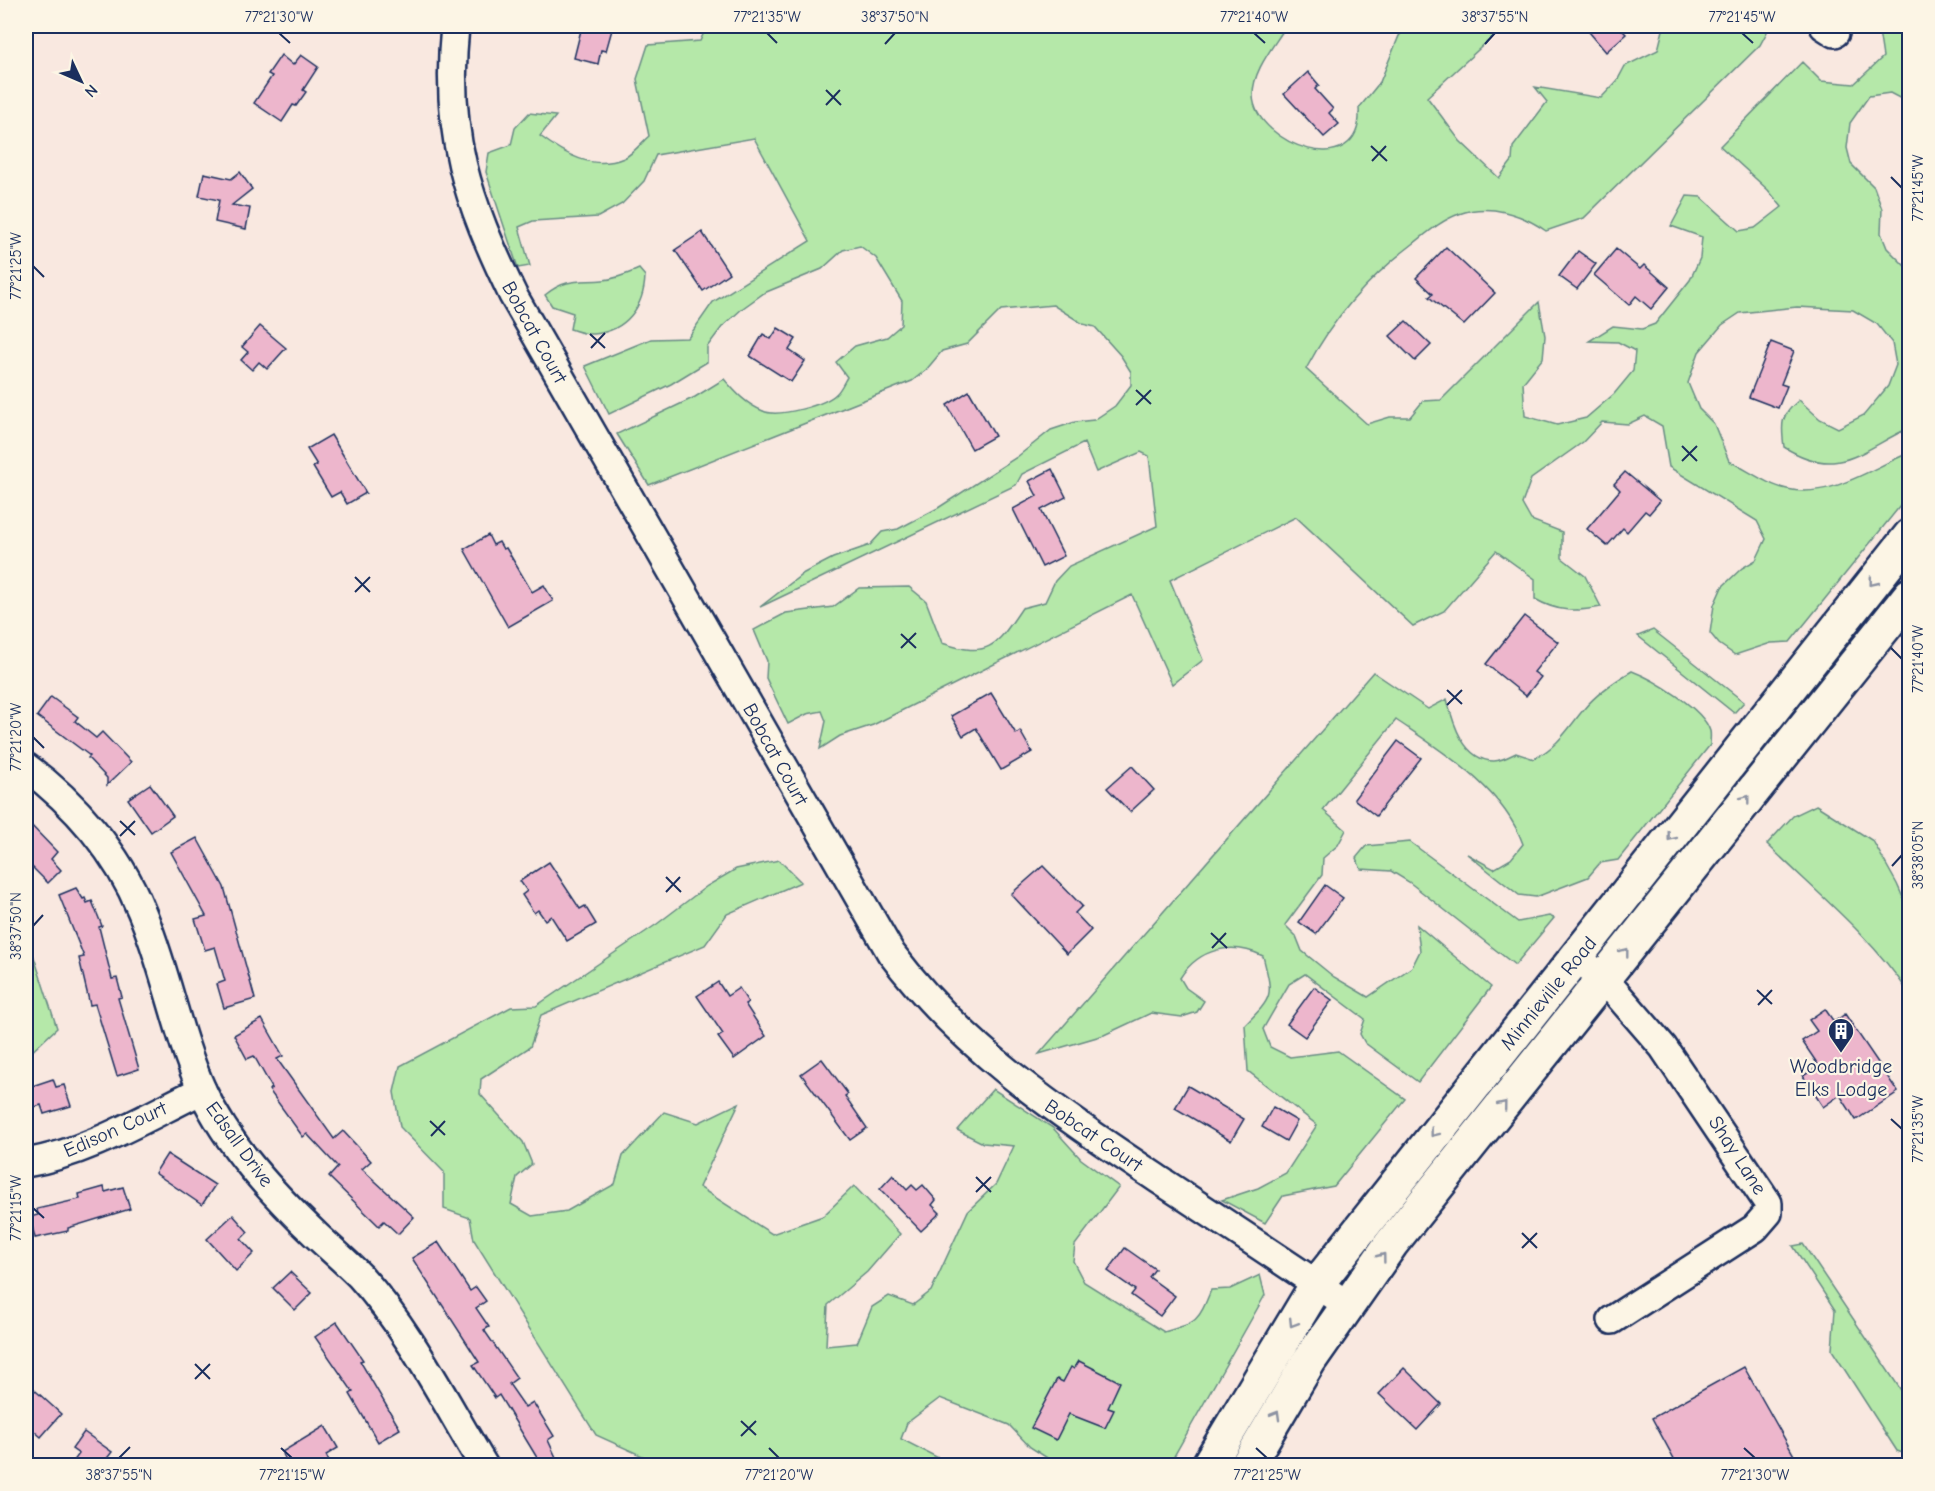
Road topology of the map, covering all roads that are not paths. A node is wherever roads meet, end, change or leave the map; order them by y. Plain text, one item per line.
1 (455, 26) edge
2 (1910, 536) edge
3 (1910, 595) edge
4 (26, 767) edge
5 (1576, 957) junction
6 (1604, 979) junction
7 (202, 1089) junction
8 (26, 1163) edge
9 (1317, 1284) junction
10 (1348, 1305) junction
11 (1612, 1320) dead end
12 (484, 1466) edge
13 (1208, 1466) edge
14 (1247, 1466) edge

1 - 9 street, Bobcat Court
2 -> 5 main road, Minnieville Road
6 -> 3 main road, Minnieville Road
4 - 7 street, Edsall Drive
5 - 6 street, Shay Lane
5 -> 9 main road, Minnieville Road
10 -> 6 main road, Minnieville Road
6 - 11 street, Shay Lane
7 - 8 street, Edison Court
7 - 12 street, Edsall Drive
9 - 10 street, Bobcat Court
9 -> 13 main road, Minnieville Road
14 -> 10 main road, Minnieville Road

